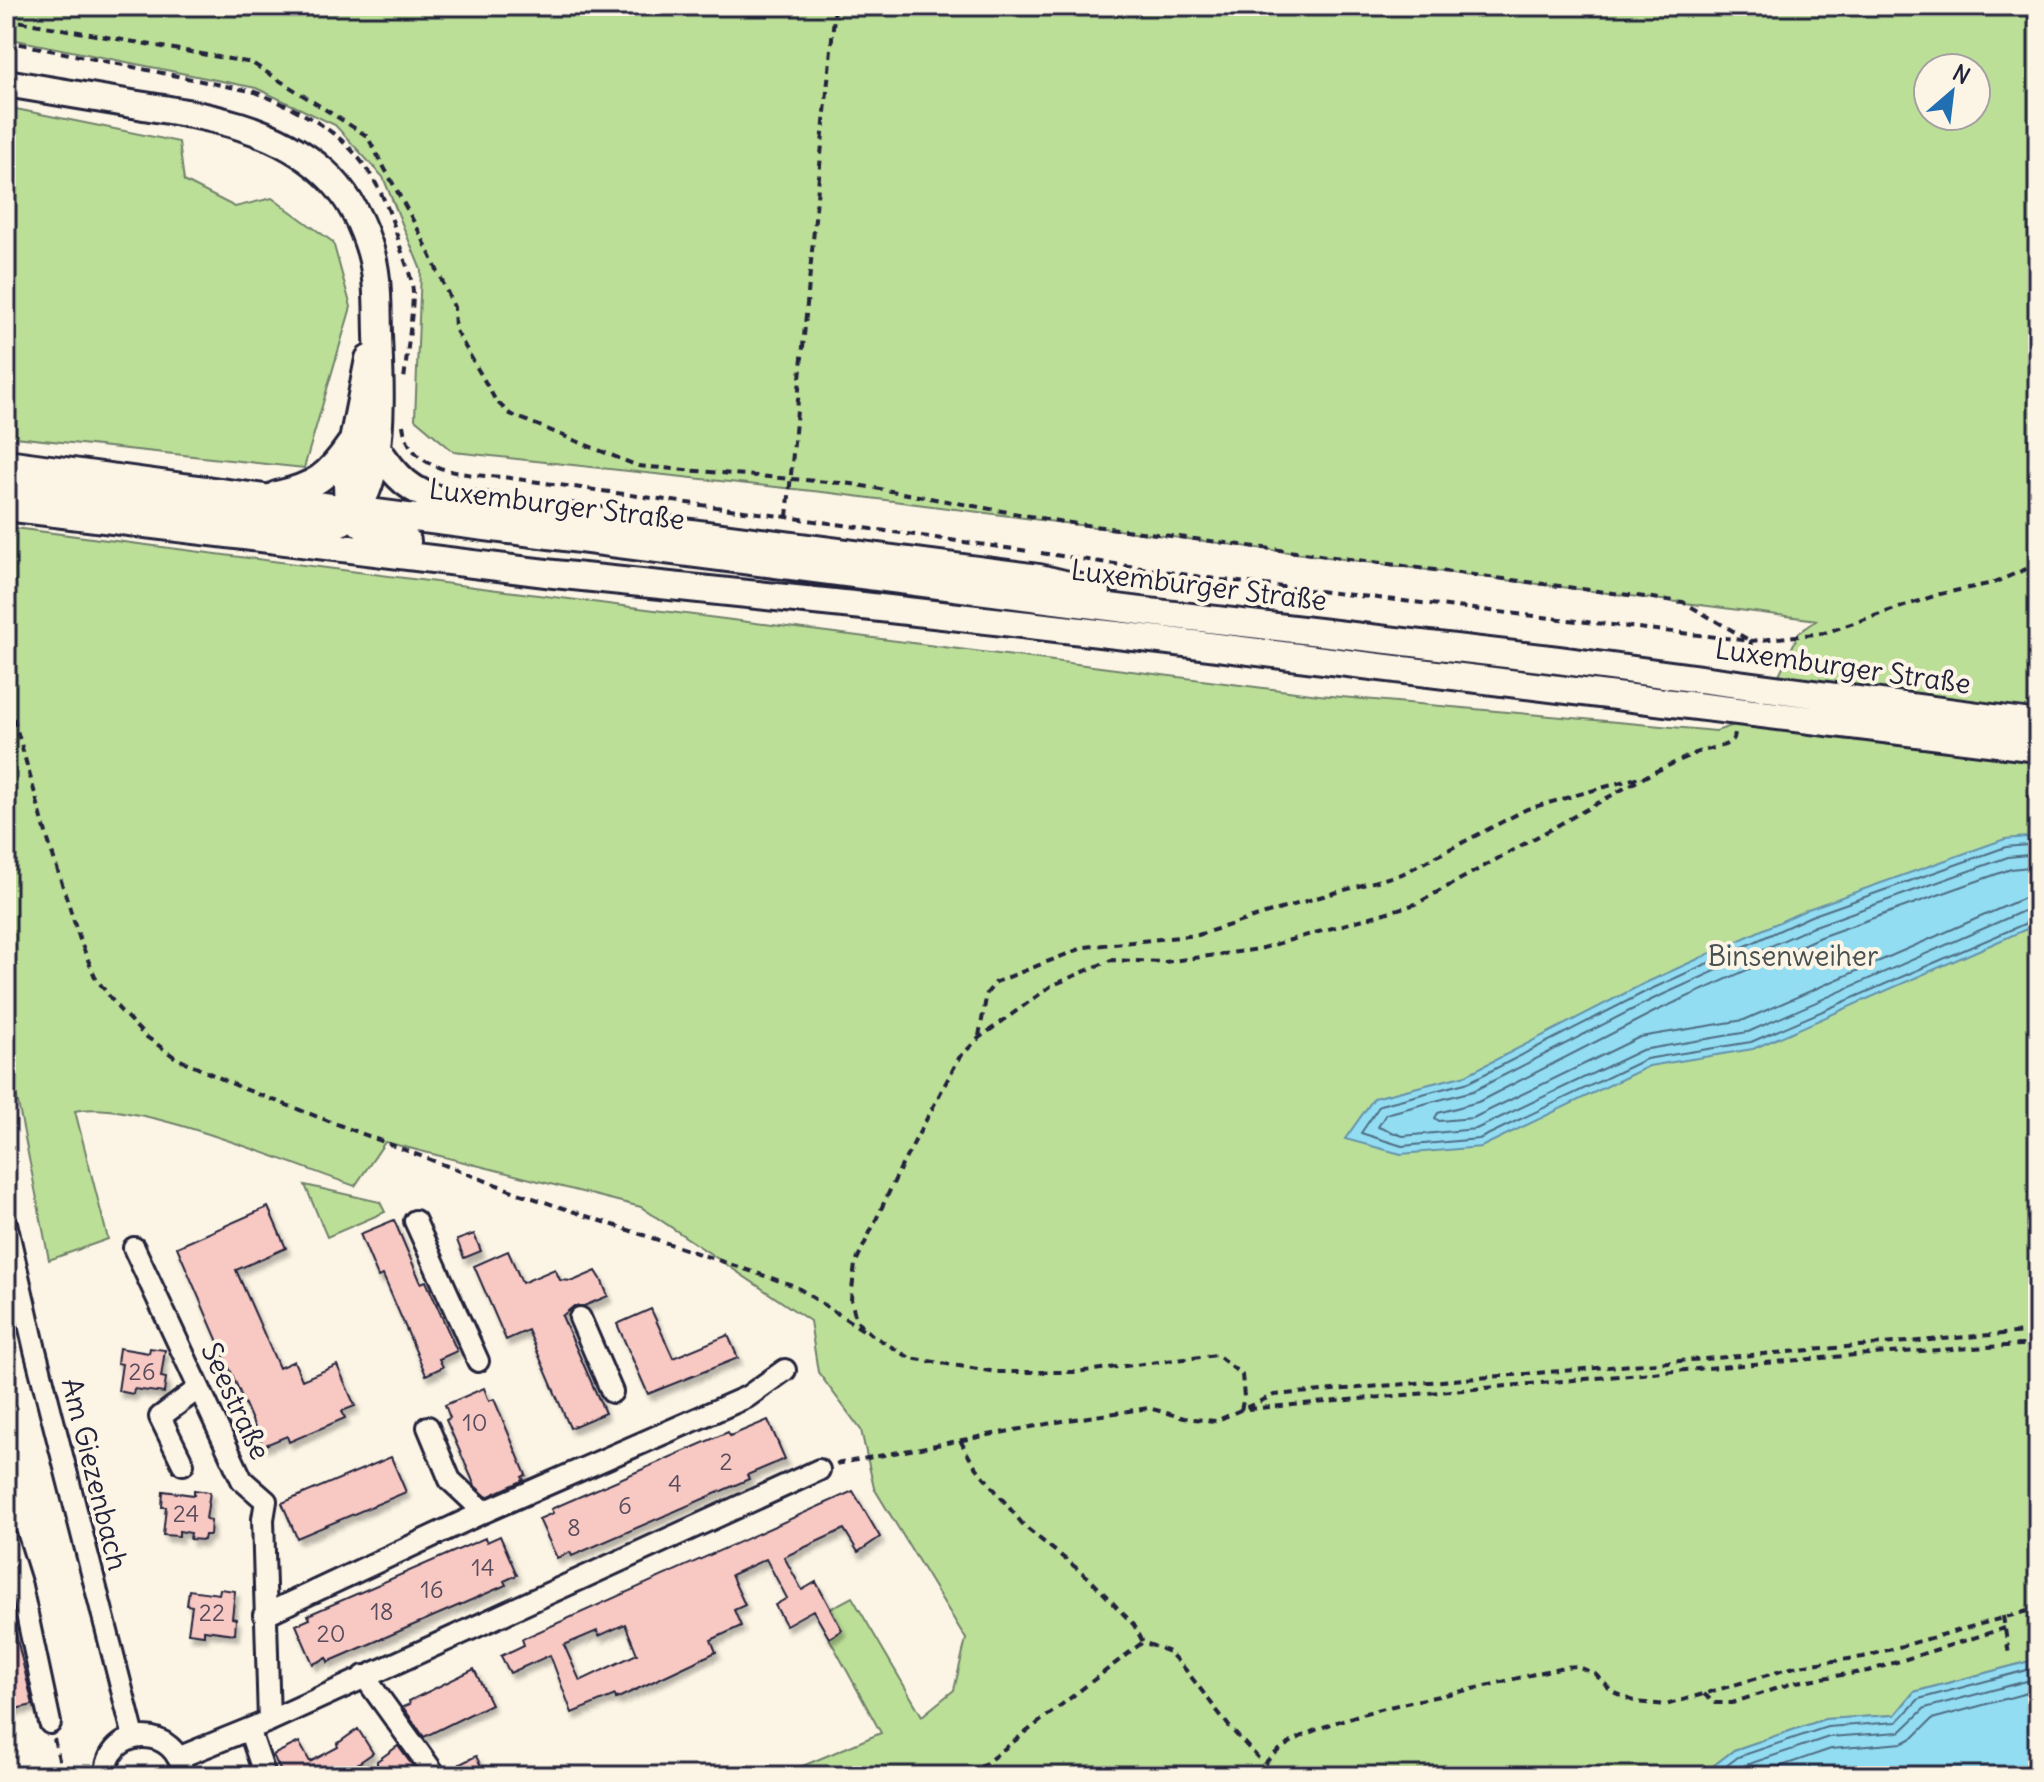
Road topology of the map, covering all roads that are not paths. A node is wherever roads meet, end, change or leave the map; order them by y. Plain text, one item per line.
1 (6, 83) edge
2 (365, 445) junction
3 (6, 463) edge
4 (6, 485) edge
5 (261, 498) junction
6 (6, 507) edge
7 (353, 510) junction
8 (554, 574) junction
9 (1149, 612) junction
10 (2038, 724) edge
11 (2038, 748) edge
12 (415, 1221) dead end
13 (6, 1223) edge
14 (134, 1248) dead end
15 (580, 1318) dead end
16 (478, 1361) dead end
17 (785, 1370) dead end
18 (199, 1388) junction
19 (612, 1392) dead end
20 (428, 1427) dead end
21 (183, 1464) dead end
22 (819, 1470) road end
23 (484, 1512) junction
24 (6, 1538) edge
25 (264, 1615) junction
26 (364, 1676) junction
27 (269, 1721) junction
28 (50, 1723) road end
29 (249, 1729) junction
30 (134, 1737) junction
31 (181, 1767) edge
32 (106, 1776) edge
33 (265, 1776) edge
34 (436, 1776) edge

1 - 2 main road
2 - 5 main road
2 - 7 main road
2 - 9 main road
3 - 5 main road, Luxemburger Straße
4 - 7 main road
5 - 7 main road, Luxemburger Straße
6 - 8 main road
7 - 8 main road
7 - 9 main road, Luxemburger Straße
8 - 11 main road, Luxemburger Straße
9 - 10 main road, Luxemburger Straße
12 - 16 street
13 - 30 street, Am Giezenbach
14 - 18 street, Seestraße
15 - 19 street
17 - 23 street
18 - 21 street
18 - 25 street, Seestraße
20 - 23 street
22 - 26 street
23 - 25 street
24 - 28 street
25 - 27 street, Seestraße
26 - 27 street
26 - 34 street
27 - 29 street
29 - 31 street
29 - 33 street
30 - 31 street
30 - 32 street

